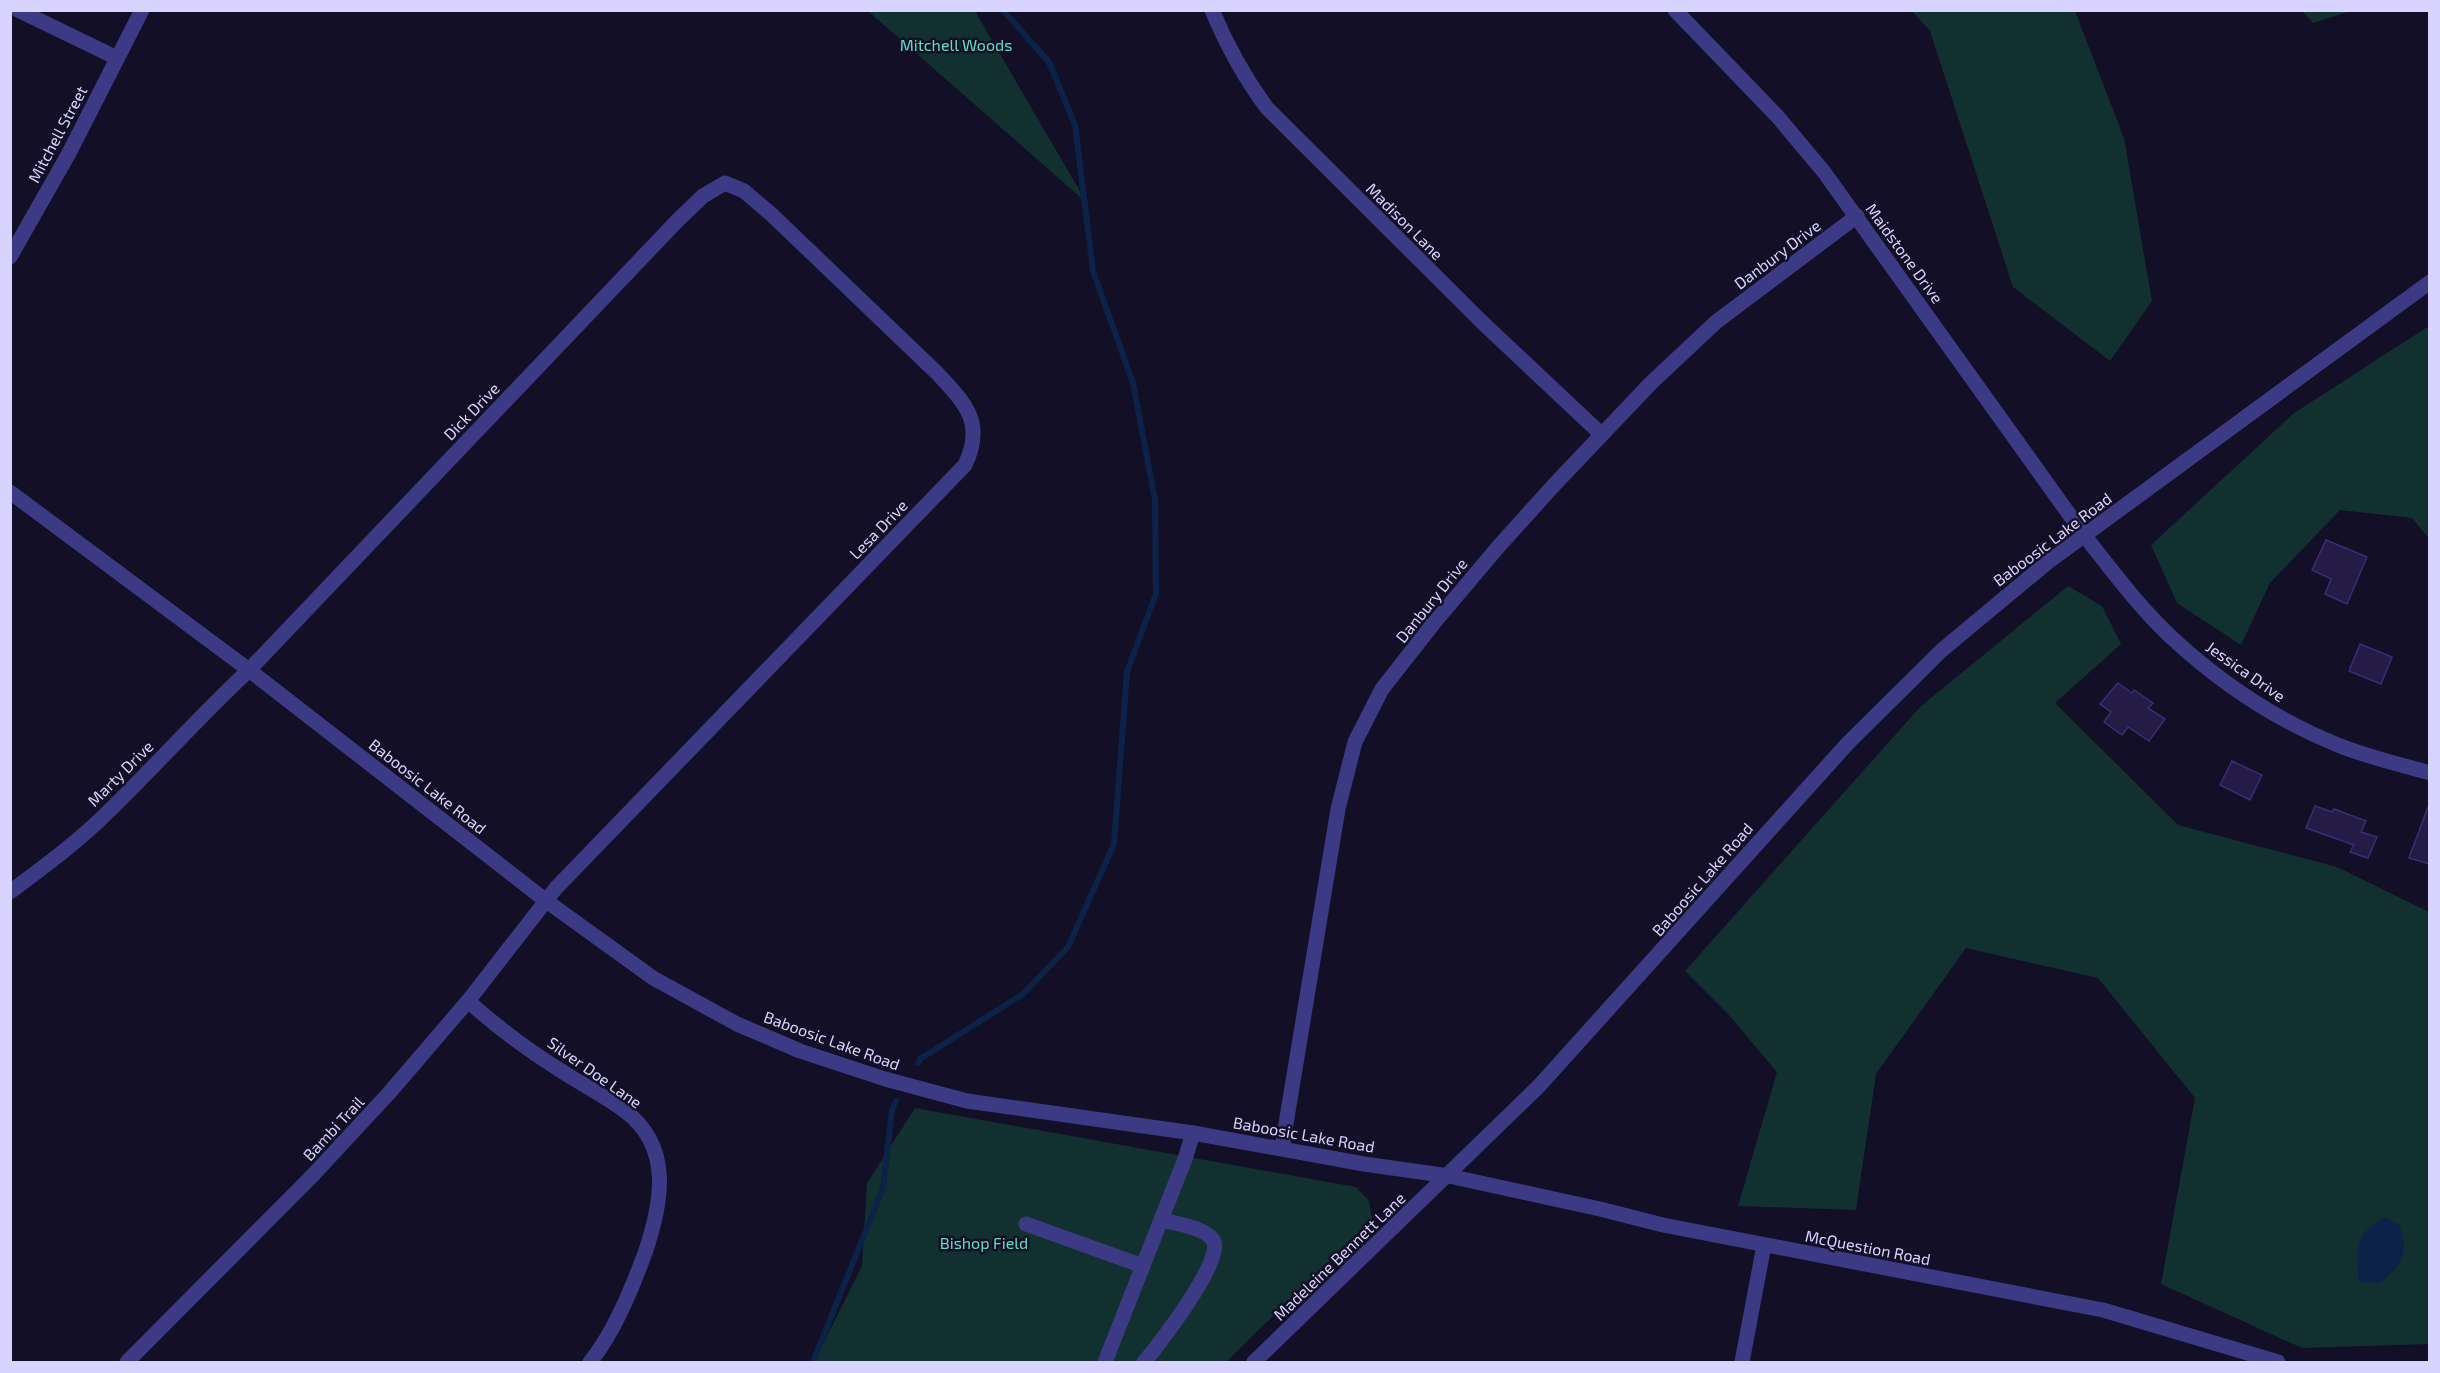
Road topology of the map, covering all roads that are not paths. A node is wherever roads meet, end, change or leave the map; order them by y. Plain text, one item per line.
1 (18, 10) edge
2 (142, 10) edge
3 (1212, 10) edge
4 (1675, 10) edge
5 (117, 58) junction
6 (725, 183) joint
7 (1857, 216) junction
8 (10, 257) edge
9 (2430, 282) edge
10 (1601, 434) junction
11 (10, 492) edge
12 (2084, 535) junction
13 (249, 670) junction
14 (2430, 773) edge
15 (10, 892) edge
16 (545, 900) junction
17 (468, 1001) junction
18 (1193, 1133) junction
19 (1282, 1148) junction
20 (1449, 1176) junction
21 (1162, 1220) junction
22 (1026, 1224) dead end
23 (1764, 1245) junction
24 (1143, 1266) junction
25 (126, 1362) edge
26 (590, 1362) edge
27 (1106, 1362) edge
28 (1144, 1362) edge
29 (1254, 1362) edge
30 (1742, 1362) edge
31 (2278, 1362) edge

1 - 5 street
2 - 5 street, Mitchell Street
3 - 10 street, Madison Lane
4 - 7 street, Maidstone Drive
5 - 8 street, Mitchell Street
6 - 13 street, Dick Drive
6 - 16 street, Lesa Drive
7 - 10 street, Danbury Drive
7 - 12 street, Maidstone Drive
9 - 12 street, Baboosic Lake Road
10 - 19 street, Danbury Drive
11 - 13 street, Baboosic Lake Road
12 - 14 street, Jessica Drive
12 - 20 street, Baboosic Lake Road
13 - 15 street, Marty Drive
13 - 16 street, Baboosic Lake Road
16 - 17 street, Bambi Trail
16 - 18 street, Baboosic Lake Road
17 - 25 street, Bambi Trail
17 - 26 street, Silver Doe Lane
18 - 19 street, Baboosic Lake Road
18 - 21 street
19 - 20 street, Baboosic Lake Road
20 - 23 street, McQuestion Road
20 - 29 street, Madeleine Bennett Lane
21 - 24 street
21 - 28 street
22 - 24 street
23 - 30 street
23 - 31 street, McQuestion Road
24 - 27 street

